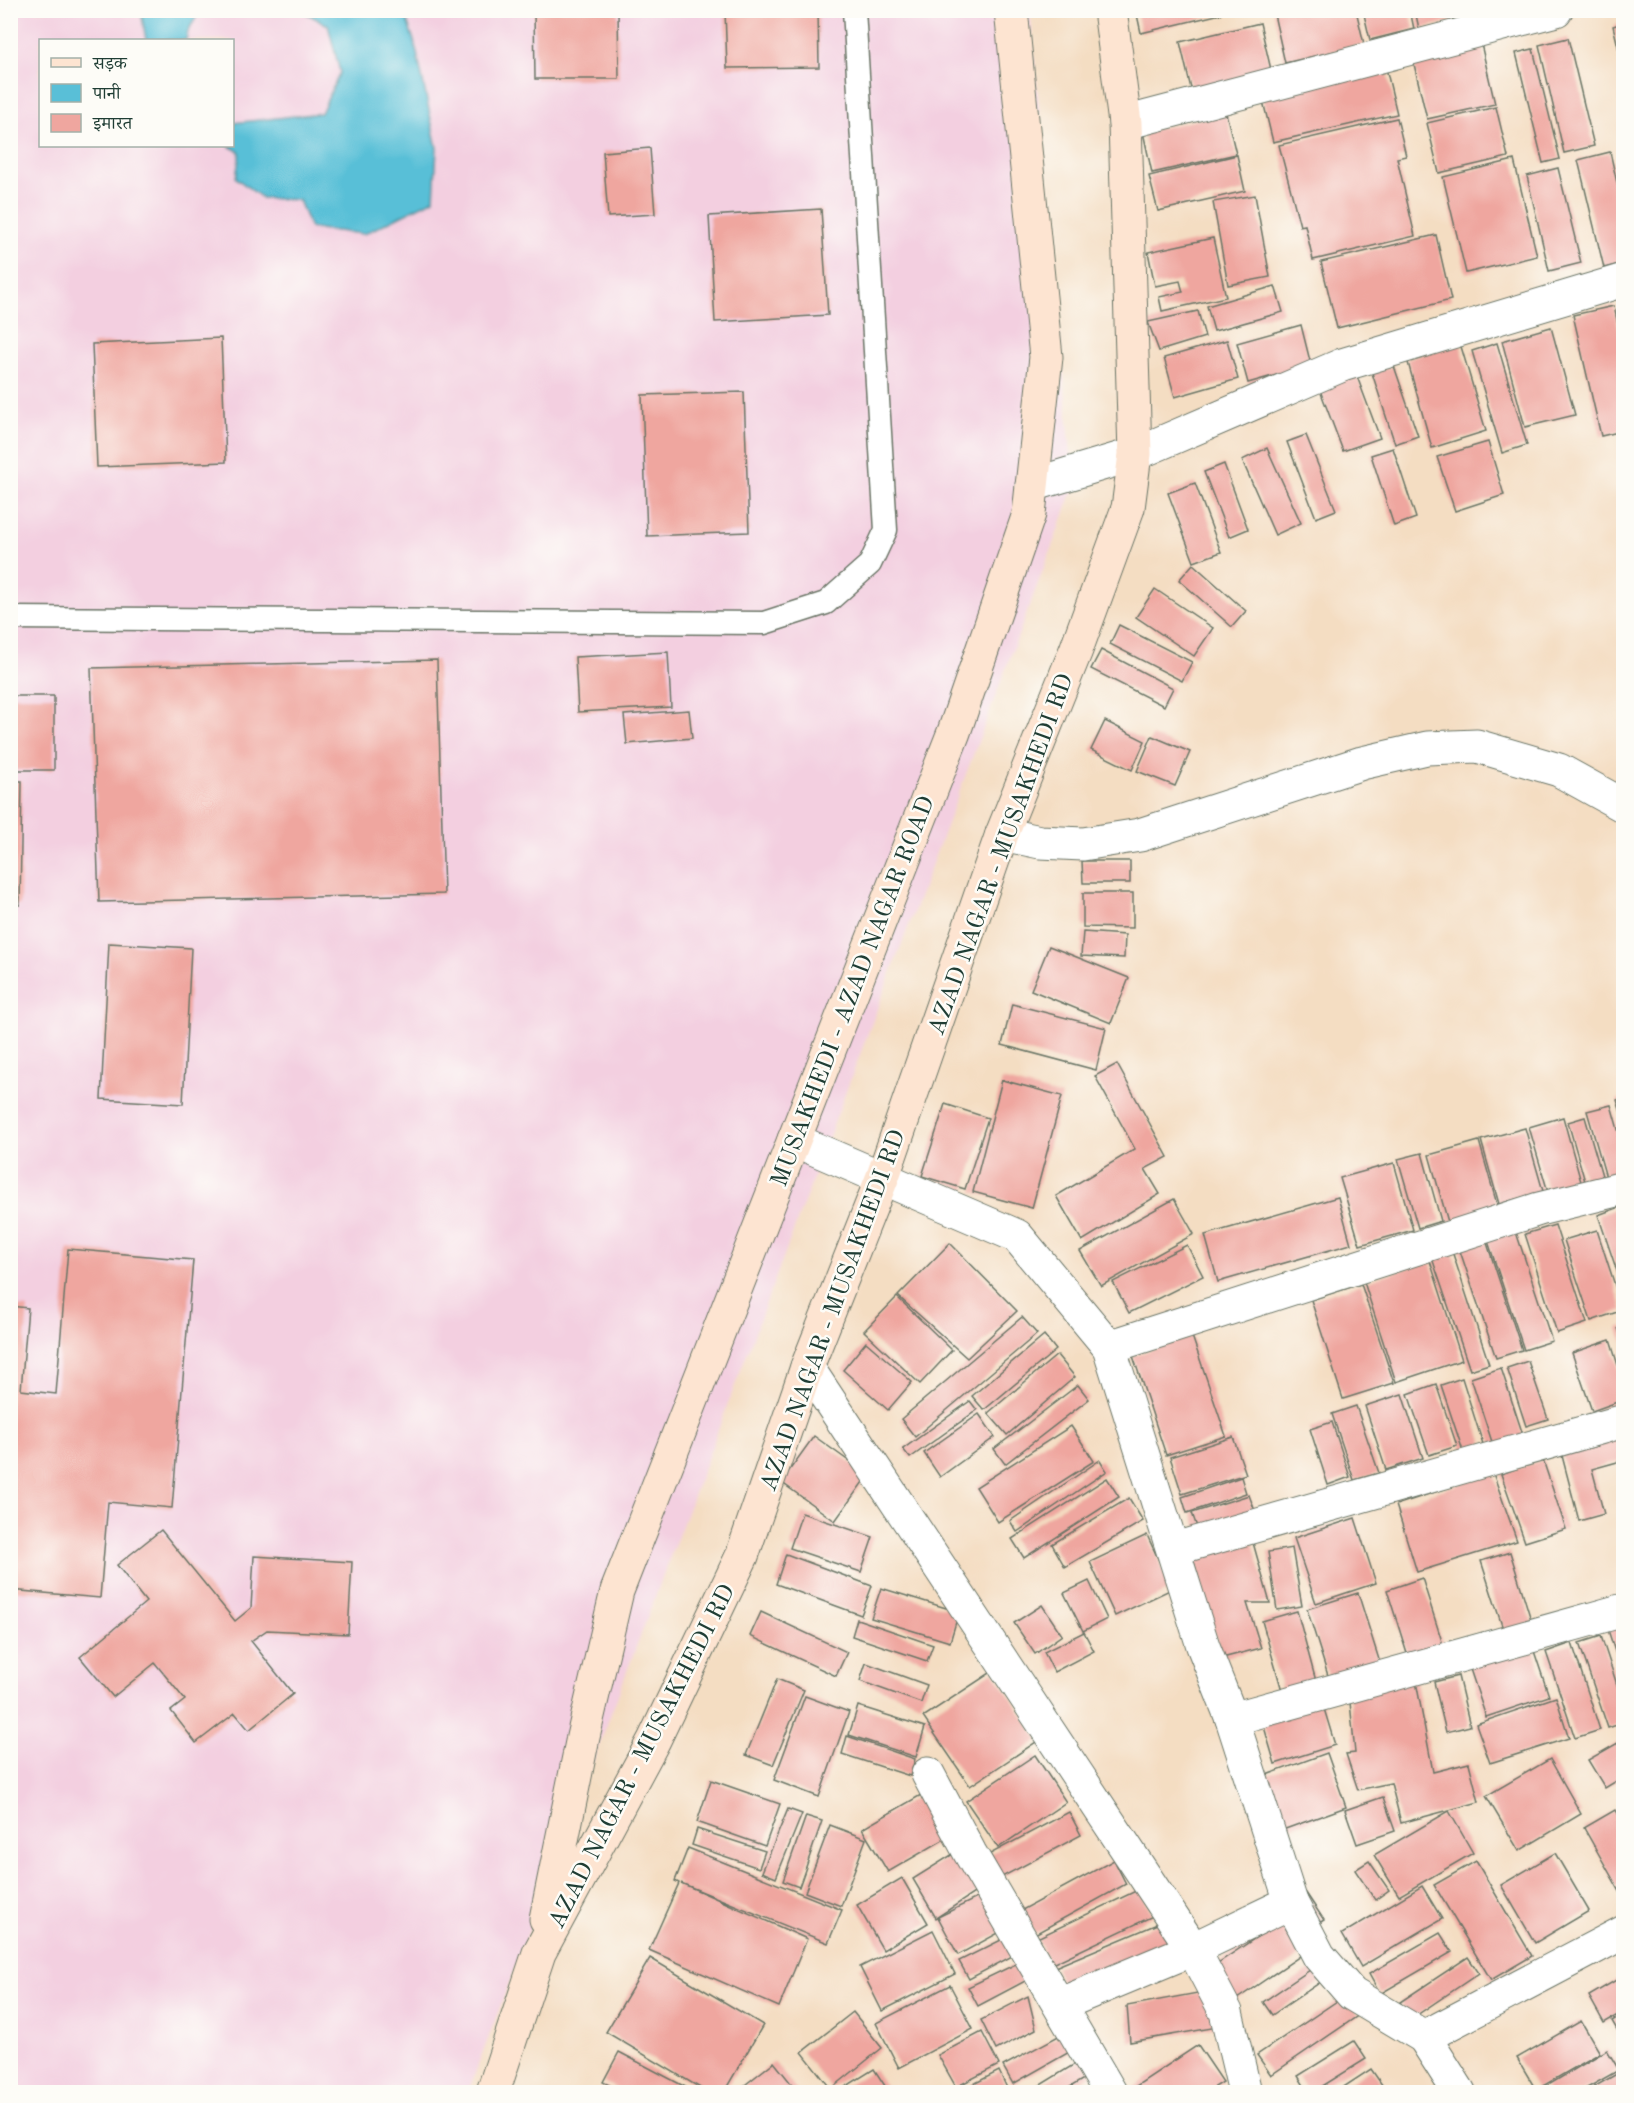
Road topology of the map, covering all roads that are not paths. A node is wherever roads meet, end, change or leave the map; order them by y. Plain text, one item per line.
1 (854, 10) edge
2 (1011, 10) edge
3 (1110, 10) edge
4 (1556, 10) edge
5 (1125, 123) junction
6 (1623, 280) edge
7 (1135, 454) junction
8 (1032, 485) junction
9 (10, 618) edge
10 (1623, 806) edge
11 (1002, 834) junction
12 (794, 1140) junction
13 (883, 1176) junction
14 (1623, 1188) edge
15 (1109, 1347) junction
16 (807, 1367) junction
17 (1623, 1421) edge
18 (1174, 1549) junction
19 (1623, 1610) edge
20 (1232, 1719) junction
21 (928, 1774) dead end
22 (1291, 1902) junction
23 (1623, 1932) edge
24 (1193, 1949) junction
25 (539, 1953) junction
26 (1061, 2004) junction
27 (1424, 2037) junction
28 (493, 2092) edge
29 (1110, 2092) edge
30 (1245, 2092) edge
31 (1459, 2092) edge

1 - 9 lane
2 - 8 main road, MUSAKHEDI - AZAD NAGAR ROAD
3 - 5 main road, AZAD NAGAR - MUSAKHEDI RD
4 - 5 street
5 - 7 main road, AZAD NAGAR - MUSAKHEDI RD
6 - 7 street
7 - 8 street
7 - 11 main road, AZAD NAGAR - MUSAKHEDI RD
8 - 12 main road, MUSAKHEDI - AZAD NAGAR ROAD
10 - 11 street
11 - 13 main road, AZAD NAGAR - MUSAKHEDI RD
12 - 13 street
12 - 25 main road, MUSAKHEDI - AZAD NAGAR ROAD
13 - 15 street
13 - 16 main road, AZAD NAGAR - MUSAKHEDI RD
14 - 15 street
15 - 18 street
16 - 24 street
16 - 25 main road, AZAD NAGAR - MUSAKHEDI RD
17 - 18 street
18 - 20 street
19 - 20 street
20 - 22 street
21 - 26 street
22 - 24 street
22 - 27 street
23 - 27 street
24 - 26 street
24 - 30 street
25 - 28 main road, AZAD NAGAR - MUSAKHEDI RD
26 - 29 street
27 - 31 street

